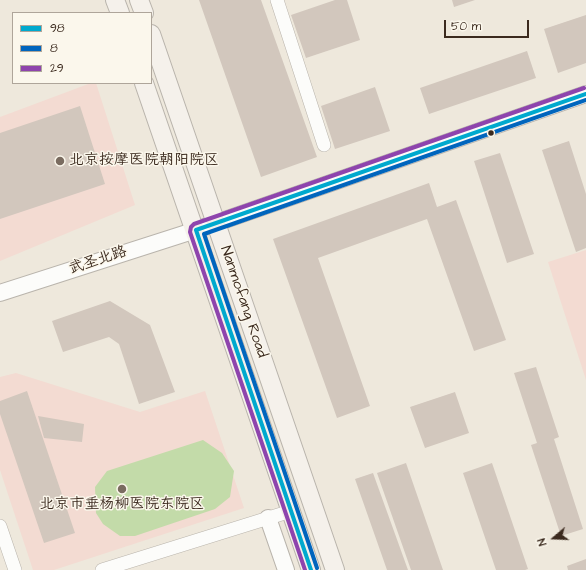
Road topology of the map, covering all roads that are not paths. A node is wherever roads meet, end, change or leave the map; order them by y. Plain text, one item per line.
1 (116, 0) edge
2 (140, 0) edge
3 (276, 0) edge
4 (120, 12) edge
5 (144, 12) edge
6 (152, 37) edge
7 (144, 84) edge
8 (586, 94) edge
9 (324, 145) dead end
10 (215, 223) junction
11 (196, 230) junction
12 (0, 293) edge
13 (291, 511) junction
14 (268, 518) junction
15 (0, 526) edge
16 (15, 570) edge
17 (102, 570) edge
18 (286, 570) edge
19 (311, 570) edge
20 (335, 570) edge

1 - 4 main road
2 - 5 main road
3 - 9 street
6 - 10 main road, Nanmofang Road
7 - 11 main road, Nanmofang Road
8 - 10 street, 武圣北路
10 - 11 street, 武圣北路
10 - 20 main road, Nanmofang Road
11 - 12 street, 武圣北路
11 - 13 main road, Nanmofang Road
13 - 14 street
13 - 19 main road, Nanmofang Road
14 - 17 street
14 - 18 street
15 - 16 street

